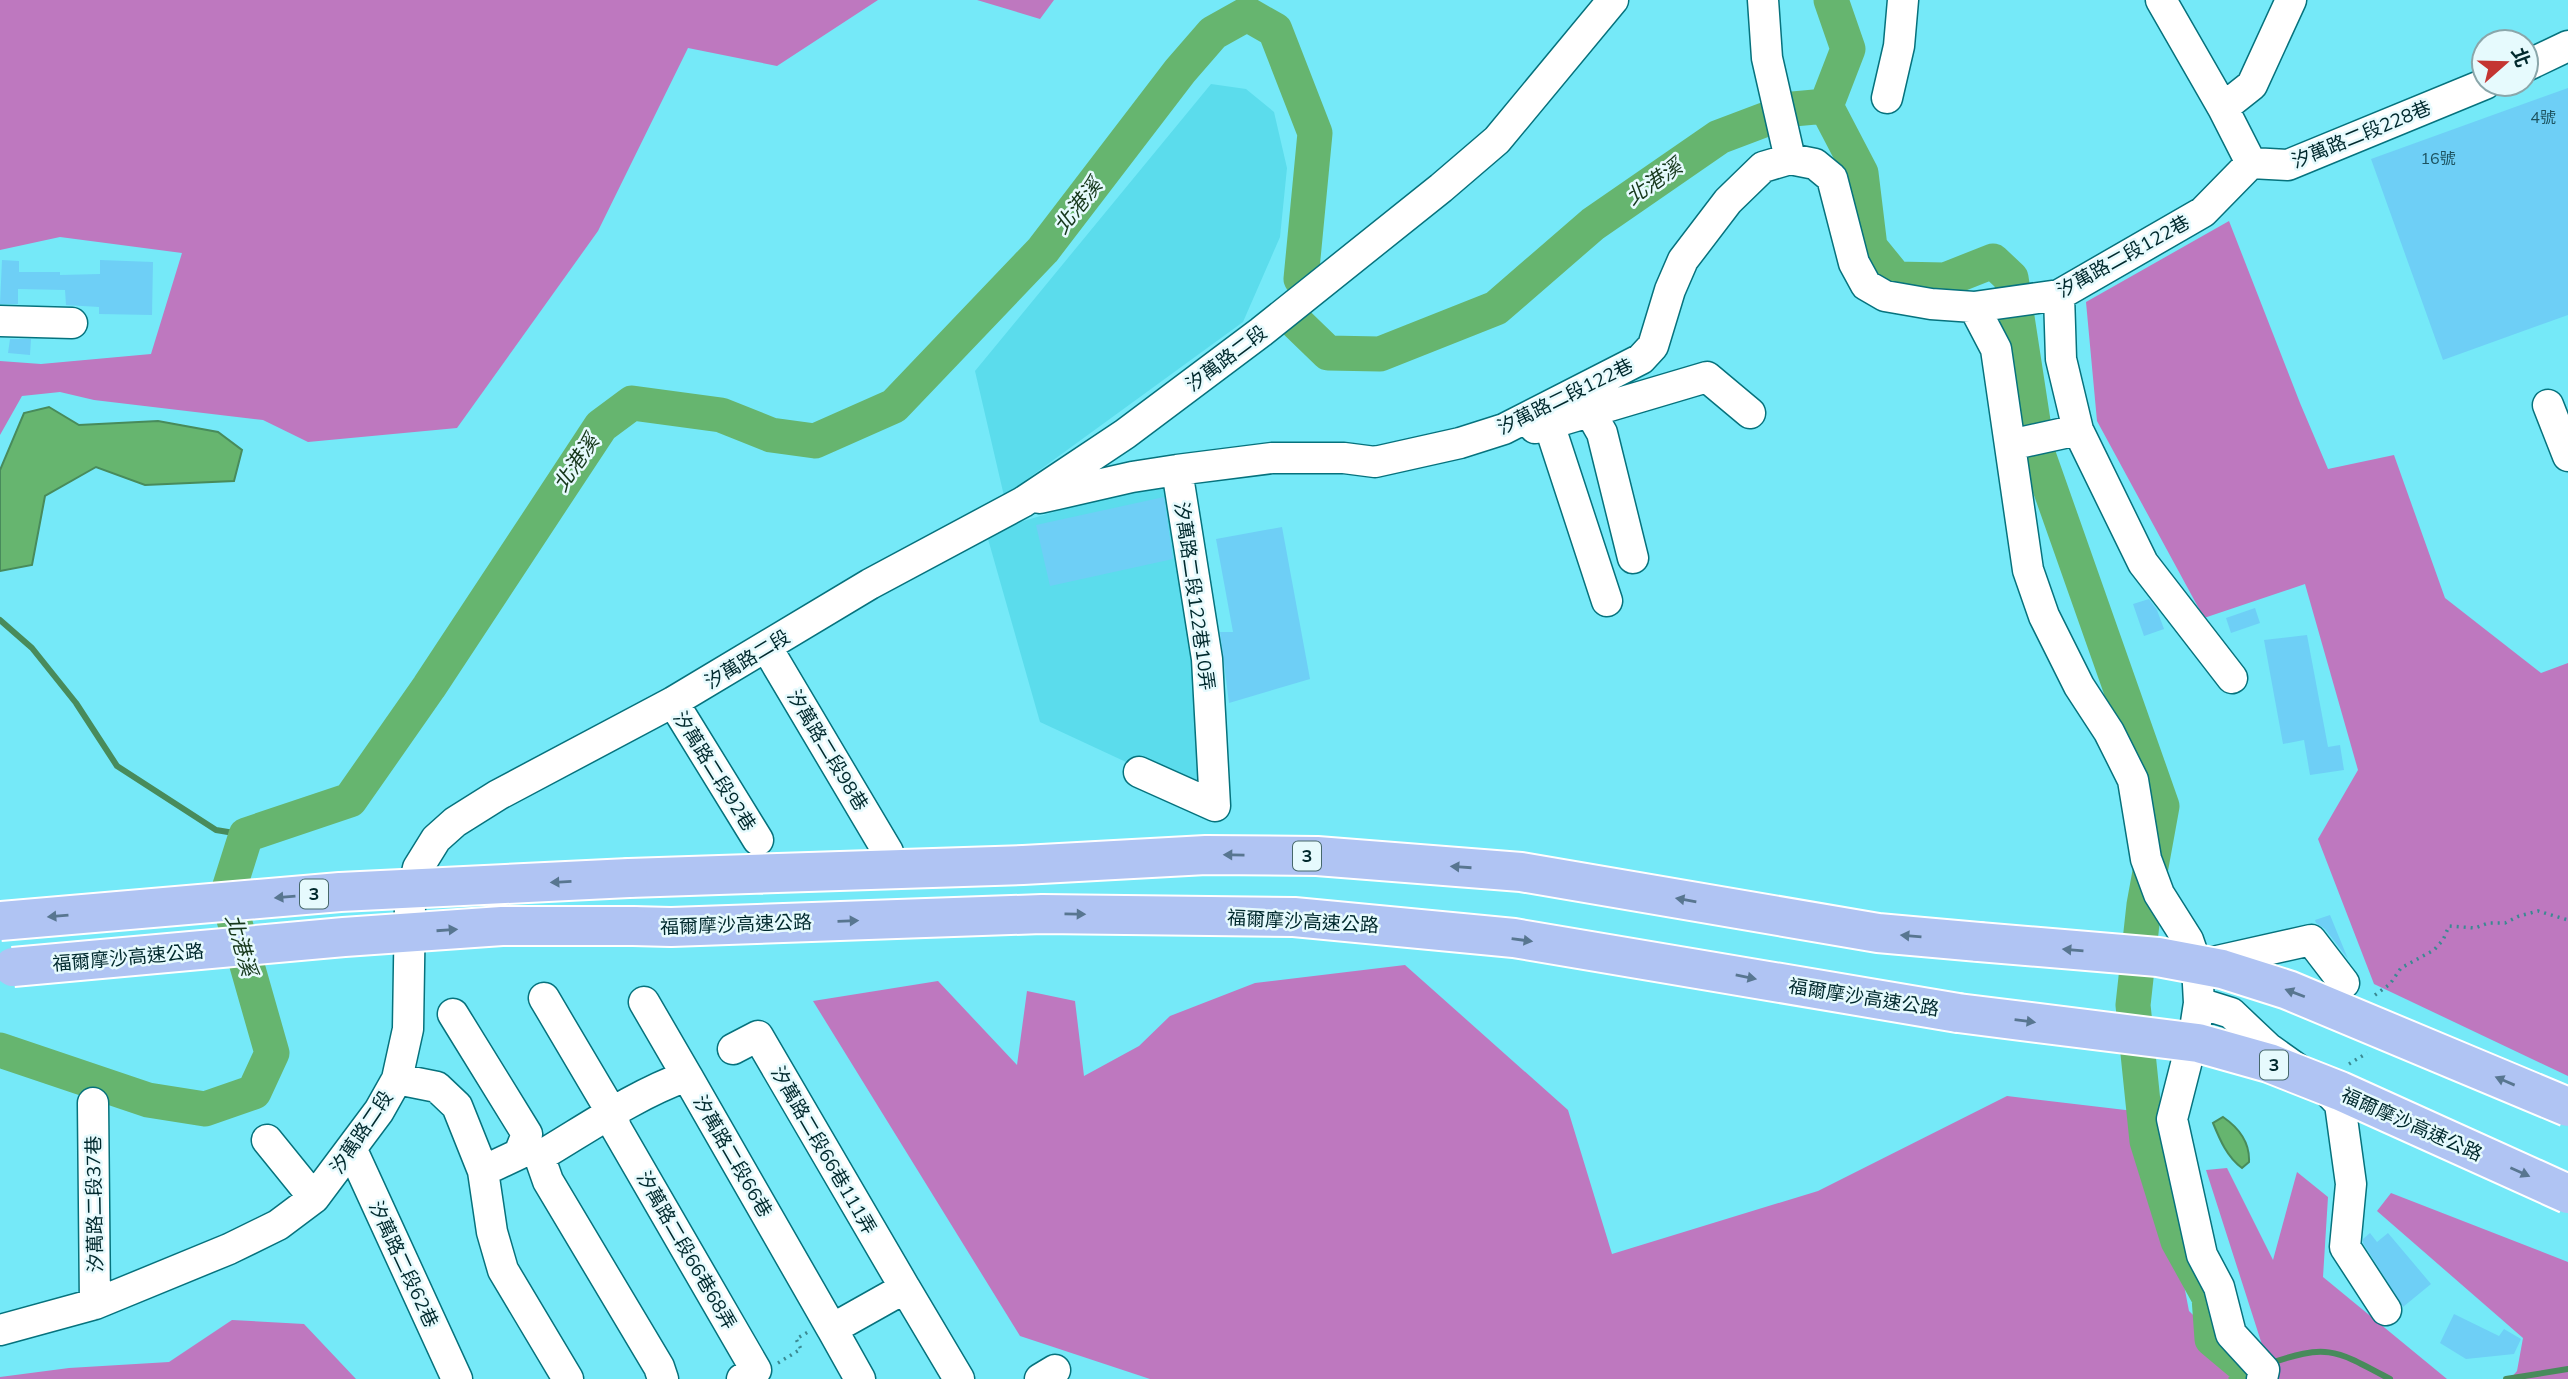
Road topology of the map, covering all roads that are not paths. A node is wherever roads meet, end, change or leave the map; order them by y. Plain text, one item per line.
1 (1613, 0) edge
2 (1763, 0) edge
3 (1903, 0) edge
4 (2161, 0) edge
5 (2291, 0) edge
6 (2568, 46) edge
7 (2540, 59) edge
8 (2470, 90) edge
9 (1886, 98) dead end
10 (2223, 107) junction
11 (1790, 159) junction
12 (2251, 163) junction
13 (2059, 295) junction
14 (1974, 307) junction
15 (0, 321) edge
16 (72, 323) dead end
17 (2548, 405) dead end
18 (1590, 412) junction
19 (1750, 413) dead end
20 (1549, 424) junction
21 (1503, 429) junction
22 (2078, 430) junction
23 (2010, 445) junction
24 (2568, 456) edge
25 (1177, 470) junction
26 (1023, 502) junction
27 (1633, 558) dead end
28 (1607, 601) dead end
29 (767, 648) junction
30 (2232, 678) dead end
31 (673, 702) junction
32 (1139, 772) dead end
33 (758, 840) dead end
34 (888, 852) dead end
35 (0, 921) edge
36 (2197, 966) junction
37 (0, 968) edge
38 (2344, 983) dead end
39 (544, 998) dead end
40 (644, 1002) dead end
41 (2199, 1003) junction
42 (453, 1014) dead end
43 (733, 1049) dead end
44 (687, 1076) junction
45 (397, 1079) junction
46 (93, 1103) dead end
47 (2568, 1107) edge
48 (612, 1113) junction
49 (267, 1140) dead end
50 (352, 1150) junction
51 (483, 1171) junction
52 (2568, 1194) edge
53 (314, 1198) junction
54 (905, 1288) junction
55 (95, 1304) junction
56 (2386, 1310) dead end
57 (830, 1325) junction
58 (0, 1330) edge
59 (749, 1375) edge
60 (457, 1379) edge
61 (568, 1379) edge
62 (663, 1379) edge
63 (860, 1379) edge
64 (959, 1379) edge
65 (2262, 1379) edge

1 - 26 street, 汐萬路二段
2 - 11 street
3 - 9 street
4 - 10 street
5 - 10 street
6 - 7 street
8 - 12 street, 汐萬路二段228巷
10 - 12 street
11 - 14 street, 汐萬路二段122巷
11 - 21 street, 汐萬路二段122巷
12 - 13 street, 汐萬路二段122巷
13 - 14 street, 汐萬路二段122巷
13 - 22 street
14 - 23 street
15 - 16 street
17 - 24 street
18 - 19 street
18 - 20 street
18 - 27 street
20 - 21 street
20 - 28 street
21 - 25 street, 汐萬路二段122巷
22 - 23 street
22 - 30 street
23 - 36 street
25 - 26 street, 汐萬路二段122巷
25 - 32 street, 汐萬路二段122巷10弄
26 - 29 street, 汐萬路二段
29 - 31 street, 汐萬路二段
29 - 34 street, 汐萬路二段98巷
31 - 33 street, 汐萬路二段92巷
31 - 45 street, 汐萬路二段
47 -> 35 highway, 3, bridge
36 - 38 street
36 - 41 street
37 -> 52 highway, 福爾摩沙高速公路 / 3, bridge
39 - 48 street, 汐萬路二段66巷68弄
40 - 44 street
41 - 56 street
41 - 65 street
42 - 51 street
43 - 54 street, 汐萬路二段66巷111弄
44 - 48 street, 汐萬路二段66巷
44 - 57 street, 汐萬路二段66巷
45 - 50 street, 汐萬路二段
45 - 51 street
46 - 55 street, 汐萬路二段37巷
48 - 59 street, 汐萬路二段66巷68弄
48 - 62 street, 汐萬路二段66巷
49 - 53 street
50 - 53 street, 汐萬路二段
50 - 60 street, 汐萬路二段62巷
51 - 61 street
53 - 55 street, 汐萬路二段
54 - 57 street
54 - 64 street
55 - 58 street, 汐萬路二段
57 - 63 street, 汐萬路二段66巷

